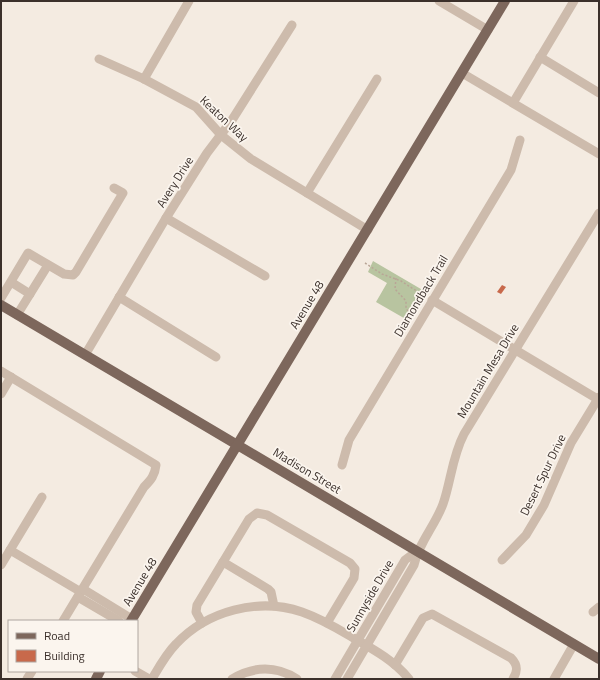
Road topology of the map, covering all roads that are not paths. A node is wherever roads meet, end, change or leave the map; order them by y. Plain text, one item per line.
1 (189, 1) edge
2 (439, 1) edge
3 (505, 1) edge
4 (574, 1) edge
5 (292, 25) dead end
6 (488, 30) junction
7 (540, 57) junction
8 (99, 59) dead end
9 (462, 73) junction
10 (377, 78) dead end
11 (144, 79) junction
12 (599, 93) edge
13 (513, 103) junction
14 (221, 135) junction
15 (520, 140) dead end
16 (599, 154) edge
17 (114, 188) dead end
18 (307, 193) junction
19 (599, 213) edge
20 (166, 218) junction
21 (368, 230) junction
22 (48, 265) junction
23 (265, 276) dead end
24 (11, 282) junction
25 (30, 294) junction
26 (119, 297) junction
27 (1, 298) edge
28 (430, 299) junction
29 (1, 305) edge
30 (17, 315) junction
31 (515, 350) junction
32 (86, 356) junction
33 (216, 357) dead end
34 (1, 371) edge
35 (11, 377) junction
36 (1, 394) edge
37 (598, 399) edge
38 (238, 446) junction
39 (342, 464) dead end
40 (42, 497) dead end
41 (10, 550) junction
42 (417, 551) junction
43 (502, 560) dead end
44 (223, 562) junction
45 (1, 565) edge
46 (393, 581) junction
47 (402, 586) junction
48 (80, 592) junction
49 (274, 606) junction
50 (64, 620) edge
51 (118, 620) edge
52 (132, 620) edge
53 (202, 623) junction
54 (327, 623) junction
55 (362, 643) junction
56 (574, 644) junction
57 (599, 659) edge
58 (395, 665) junction
59 (137, 672) edge
60 (150, 679) edge
61 (232, 679) edge
62 (297, 679) edge
63 (336, 679) edge
64 (346, 679) edge
65 (409, 679) edge
66 (513, 679) edge
67 (554, 679) edge

1 - 11 street
2 - 6 street
3 - 6 main road, Avenue 48
4 - 7 street
5 - 14 street, Avery Drive
6 - 9 main road, Avenue 48
7 - 12 street
7 - 13 street
8 - 11 street, Keaton Way
9 - 13 street
9 - 21 main road, Avenue 48
10 - 18 street
11 - 14 street, Keaton Way
13 - 16 street
14 - 18 street, Keaton Way
14 - 20 street, Avery Drive
15 - 28 street, Diamondback Trail
17 - 22 street
18 - 21 street, Keaton Way
19 - 31 street, Mountain Mesa Drive
20 - 23 street
20 - 26 street, Avery Drive
21 - 38 main road, Avenue 48
22 - 24 street
22 - 25 street
24 - 25 street
24 - 27 street
25 - 30 street
26 - 32 street, Avery Drive
26 - 33 street
28 - 31 street
28 - 39 street, Diamondback Trail
29 - 30 main road, Madison Street
30 - 32 main road, Madison Street
31 - 37 street
31 - 42 street, Mountain Mesa Drive
32 - 38 main road, Madison Street
34 - 35 street
35 - 36 street
35 - 48 street
37 - 43 street, Desert Spur Drive
38 - 42 main road, Madison Street
38 - 52 main road, Avenue 48
40 - 41 street
41 - 45 street
41 - 48 street
42 - 46 street, Sunnyside Drive
42 - 47 street, Sunnyside Drive
42 - 56 main road, Madison Street
44 - 49 street
44 - 53 street
44 - 54 street
46 - 47 street
46 - 55 street, Sunnyside Drive
47 - 55 street, Sunnyside Drive
48 - 50 street
48 - 51 street
48 - 52 street
49 - 53 street
49 - 54 street
53 - 60 street
54 - 55 street
55 - 58 street
55 - 63 street, Sunnyside Drive
55 - 64 street, Sunnyside Drive
56 - 57 main road, Madison Street
56 - 67 street
58 - 65 street
58 - 66 street
59 - 60 street
61 - 62 street

